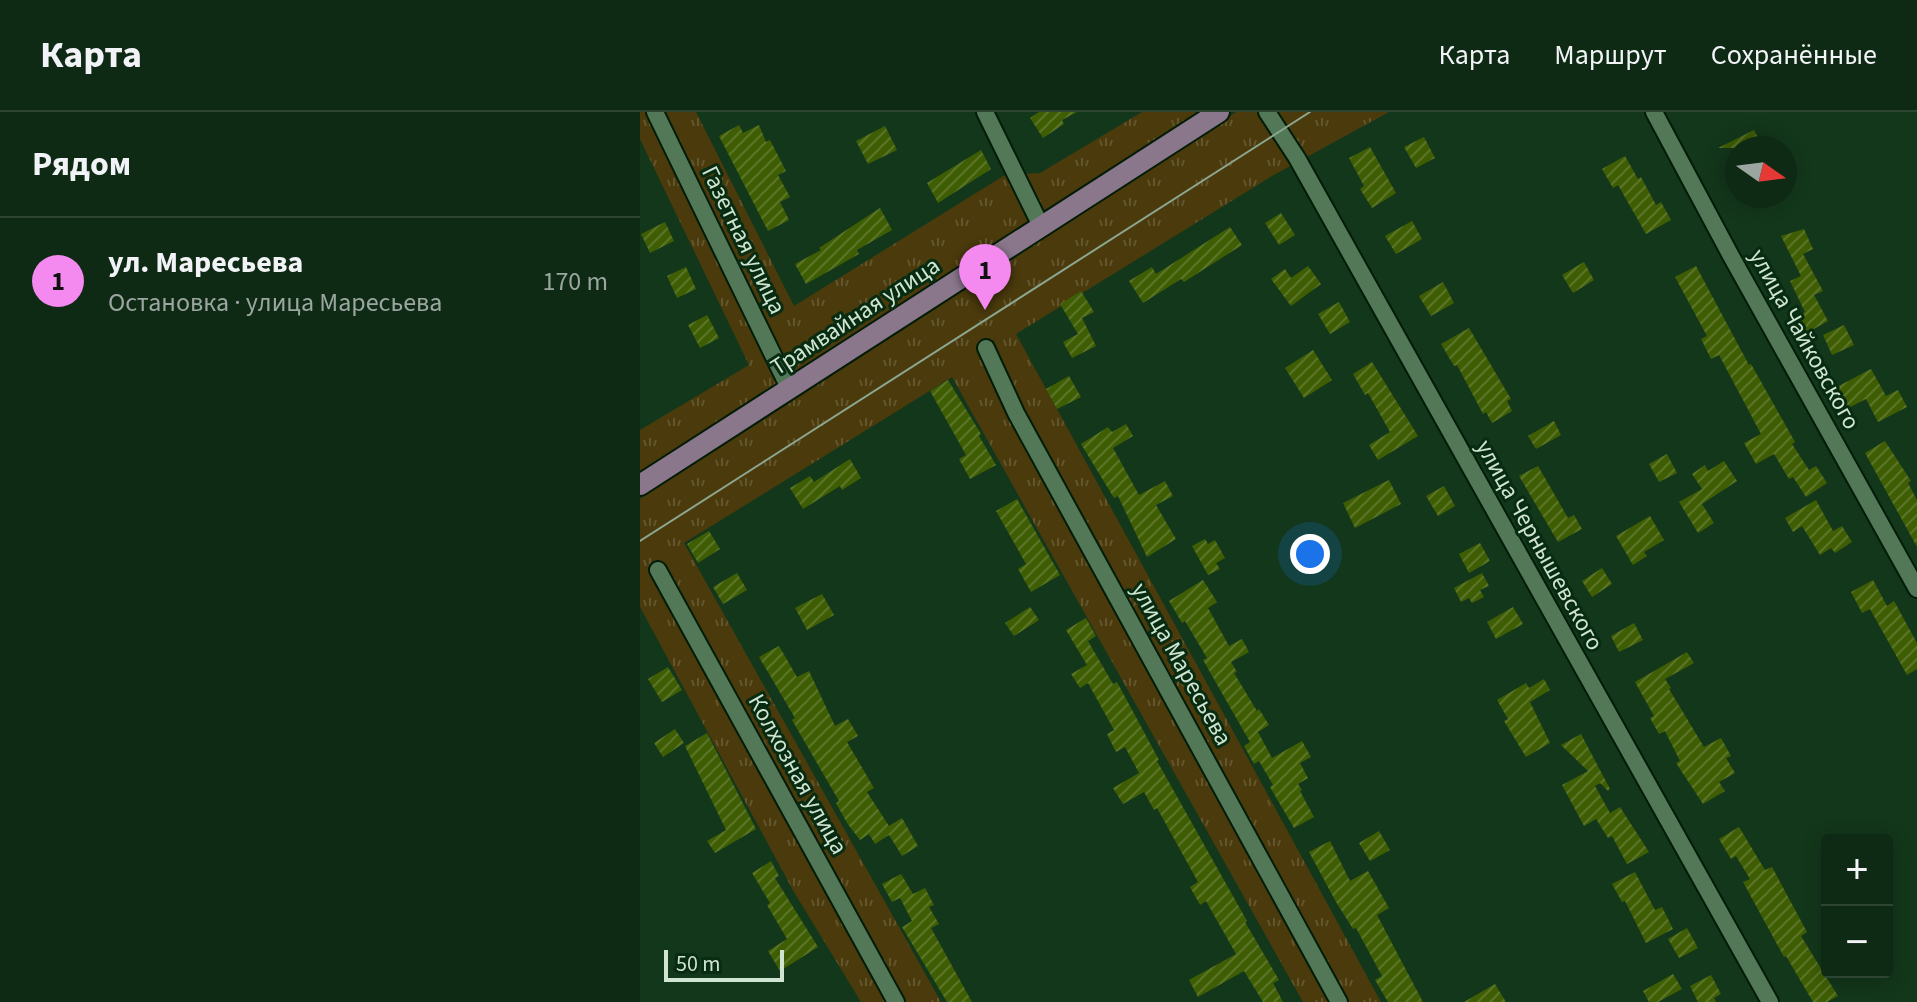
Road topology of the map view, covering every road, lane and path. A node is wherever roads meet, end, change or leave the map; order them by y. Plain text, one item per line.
1 (655, 112) edge
2 (985, 112) edge
3 (1219, 112) edge
4 (1267, 112) edge
5 (1654, 112) edge
6 (1041, 226) junction
7 (986, 348) dead end
8 (790, 390) junction
9 (640, 485) edge
10 (658, 570) dead end
11 (1917, 589) edge
12 (896, 1002) edge
13 (1339, 1002) edge
14 (1770, 1002) edge

1 - 8 street, Газетная улица
2 - 6 street
3 - 6 main road, Трамвайная улица
4 - 14 street, улица Чернышевского
5 - 11 street, улица Чайковского
6 - 8 main road, Трамвайная улица
7 - 13 street, улица Маресьева
8 - 9 main road, Трамвайная улица
10 - 12 street, Колхозная улица

